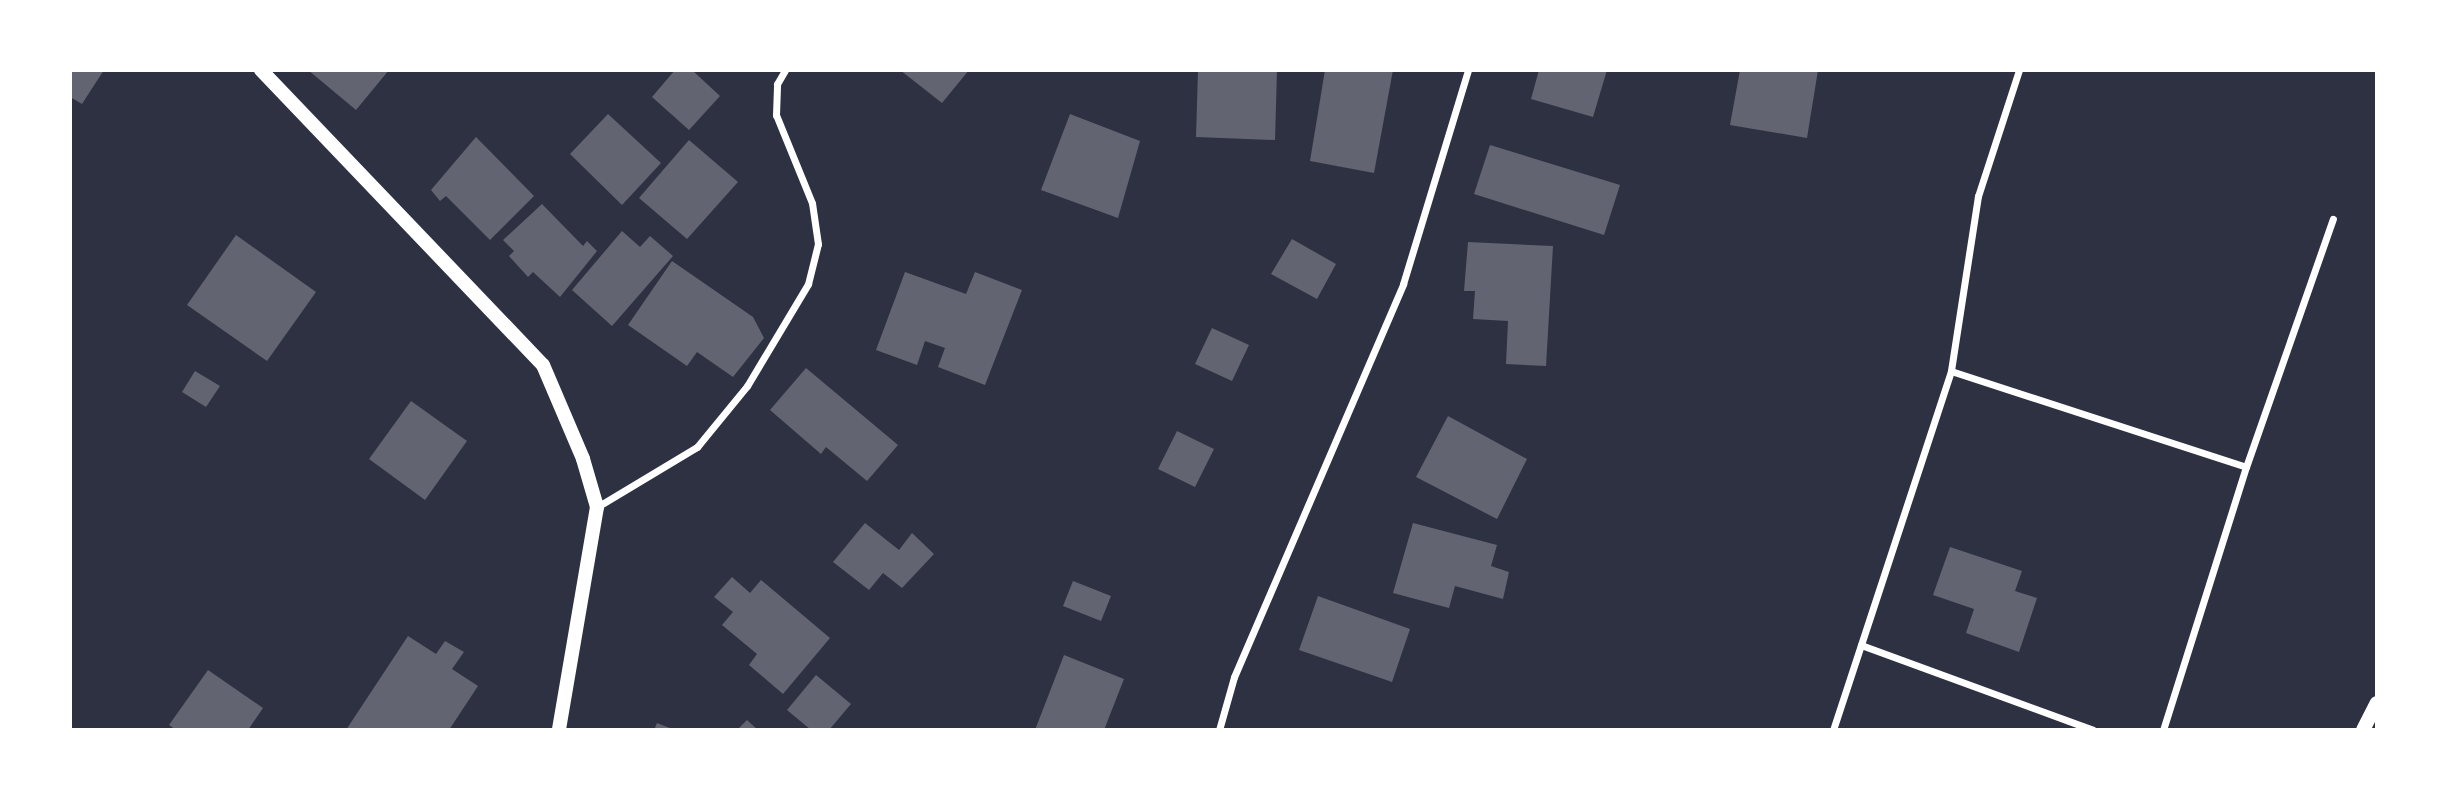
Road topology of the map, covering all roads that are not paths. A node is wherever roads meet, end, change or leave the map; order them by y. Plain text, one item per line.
1 (261, 70) edge
2 (785, 70) edge
3 (1468, 70) edge
4 (2019, 70) edge
5 (2333, 219) dead end
6 (1951, 371) junction
7 (2246, 467) junction
8 (597, 507) junction
9 (1861, 645) junction
10 (2377, 703) edge
11 (559, 730) edge
12 (1219, 730) edge
13 (1833, 730) edge
14 (2093, 730) edge
15 (2163, 730) edge
16 (2363, 730) edge

1 - 8 main road
2 - 8 street
3 - 12 street
4 - 6 street
5 - 7 street
6 - 7 street
6 - 9 street
7 - 15 street
8 - 11 main road
9 - 13 street
9 - 14 street
10 - 16 main road

